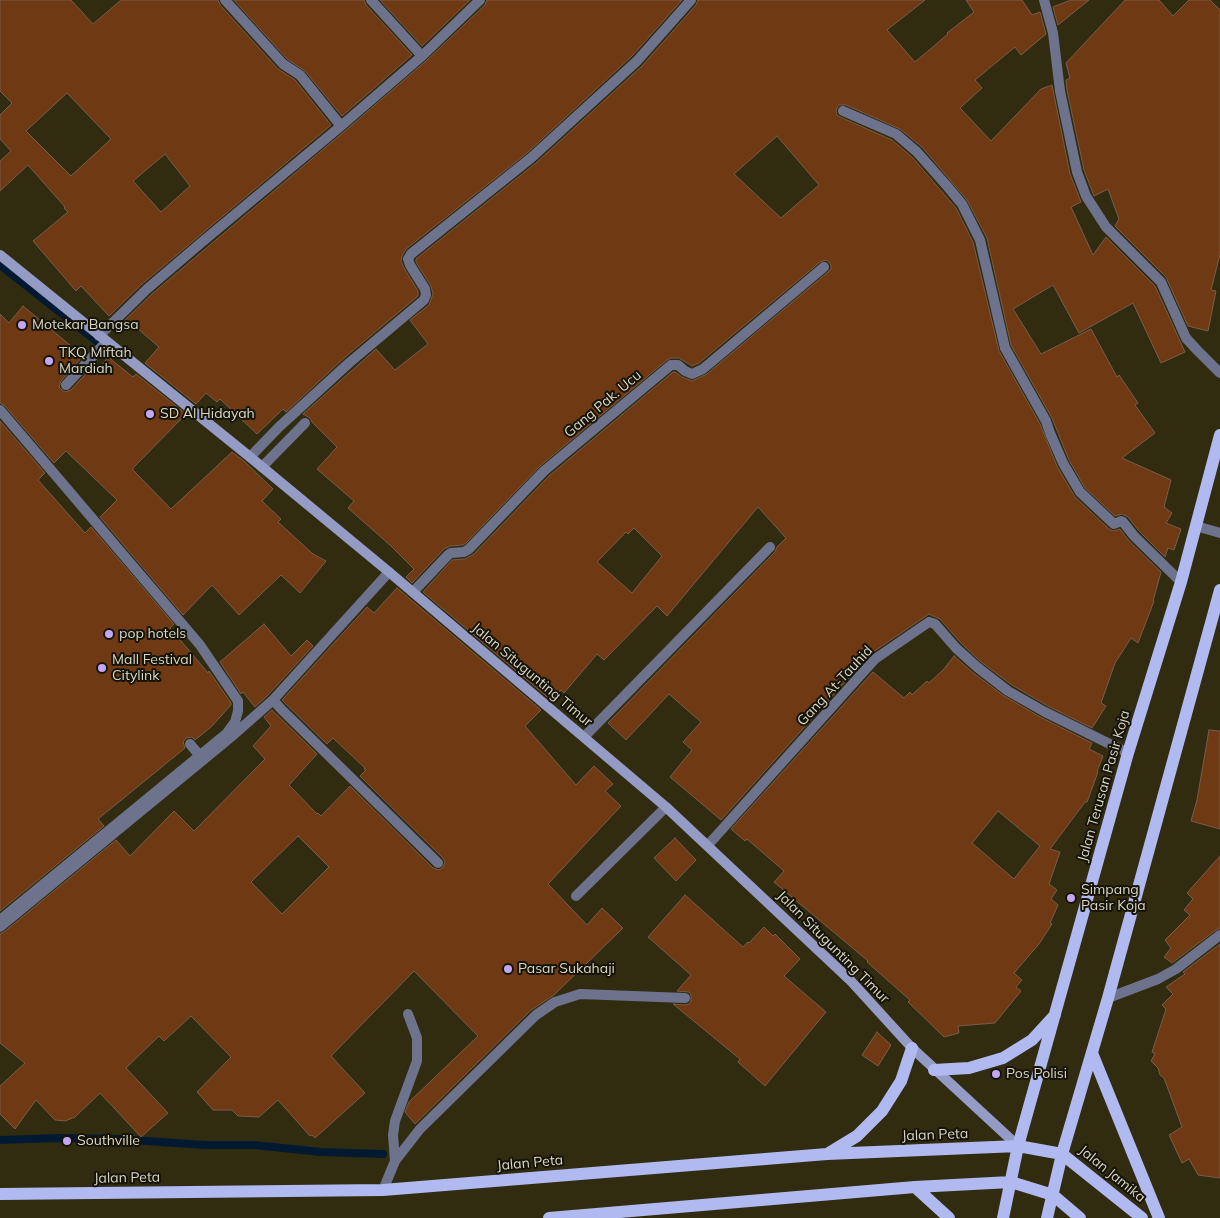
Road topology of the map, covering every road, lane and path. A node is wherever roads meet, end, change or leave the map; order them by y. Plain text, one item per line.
1 (225, 0) edge
2 (371, 0) edge
3 (480, 0) edge
4 (690, 0) edge
5 (1044, 0) edge
6 (422, 56) junction
7 (843, 111) dead end
8 (342, 126) junction
9 (0, 255) edge
10 (824, 267) dead end
11 (102, 339) junction
12 (1220, 373) edge
13 (66, 385) dead end
14 (0, 410) edge
15 (305, 423) dead end
16 (1220, 435) edge
17 (250, 457) junction
18 (262, 467) junction
19 (1196, 526) junction
20 (1220, 533) edge
21 (770, 547) dead end
22 (389, 572) junction
23 (1180, 582) junction
24 (1220, 590) edge
25 (413, 592) junction
26 (273, 700) junction
27 (584, 737) junction
28 (190, 744) dead end
29 (1128, 753) junction
30 (200, 756) junction
31 (666, 807) junction
32 (708, 845) junction
33 (438, 863) dead end
34 (576, 896) dead end
35 (0, 920) edge
36 (0, 927) edge
37 (1220, 935) edge
38 (685, 998) dead end
39 (1108, 998) junction
40 (408, 1014) dead end
41 (1056, 1014) junction
42 (912, 1048) junction
43 (1092, 1053) junction
44 (934, 1070) junction
45 (1018, 1146) junction
46 (827, 1154) junction
47 (1062, 1154) junction
48 (395, 1161) junction
49 (1011, 1182) junction
50 (915, 1187) junction
51 (383, 1190) junction
52 (0, 1194) edge
53 (1053, 1195) junction
54 (549, 1218) edge
55 (949, 1218) edge
56 (1003, 1218) edge
57 (1047, 1218) edge
58 (1080, 1218) edge
59 (1142, 1218) edge
60 (1159, 1218) edge

1 - 8 street
2 - 6 street
3 - 6 street
4 - 17 street
5 - 12 street
6 - 8 street
7 - 23 street
8 - 11 street
9 - 11 street, Jalan Situgunting Timur
10 - 25 street, Gang Pak. Ucu
11 - 13 street
11 - 17 street, Jalan Situgunting Timur
14 - 30 street
15 - 18 street
16 - 19 main road, Jalan Terusan Pasir Koja
17 - 18 street, Jalan Situgunting Timur
18 - 22 street, Jalan Situgunting Timur
19 - 20 street
19 - 23 main road, Jalan Terusan Pasir Koja
21 - 27 street
22 - 25 street, Jalan Situgunting Timur
22 - 26 street
23 - 29 main road, Jalan Terusan Pasir Koja
24 - 39 main road
25 - 27 street, Jalan Situgunting Timur
26 - 33 street
26 - 36 street
27 - 31 street, Jalan Situgunting Timur
28 - 30 street
29 - 32 street, Gang At-Tauhid
29 - 41 main road, Jalan Terusan Pasir Koja
30 - 35 street
31 - 32 street, Jalan Situgunting Timur
31 - 34 street
32 - 42 street, Jalan Situgunting Timur
37 - 39 street
38 - 48 street
39 - 43 main road
40 - 48 street
41 - 44 main road
41 - 45 main road, Jalan Terusan Pasir Koja
42 - 44 street, Jalan Situgunting Timur
42 - 46 main road
43 - 47 main road
43 - 60 main road
44 - 45 street, Jalan Situgunting Timur
45 - 46 main road, Jalan Peta
45 - 47 main road, Jalan Peta
45 - 49 main road, Jalan Terusan Pasir Koja
46 - 51 main road, Jalan Peta
47 - 53 main road
47 - 59 main road, Jalan Jamika
48 - 51 street
49 - 50 main road
49 - 53 main road
49 - 56 main road, Jalan Terusan Pasir Koja
50 - 54 main road
50 - 55 main road
51 - 52 main road, Jalan Peta
53 - 57 main road
53 - 58 main road

